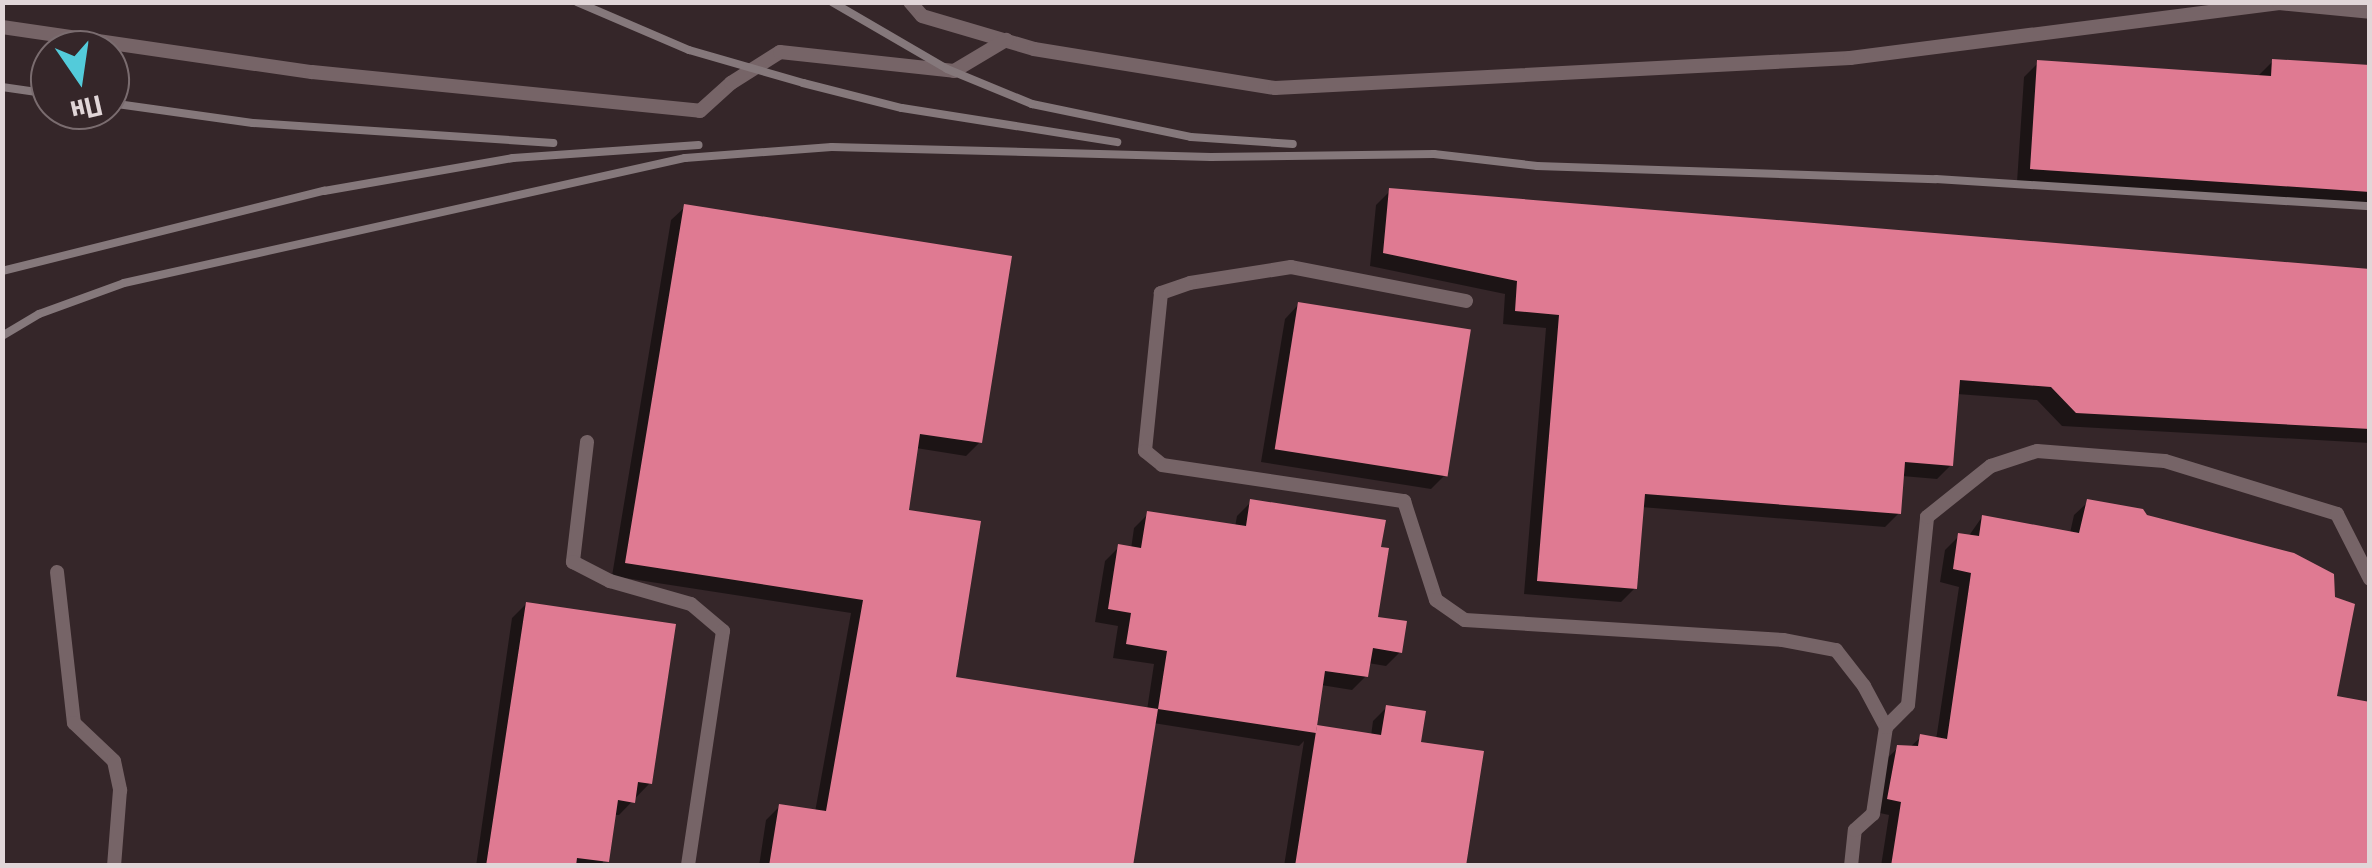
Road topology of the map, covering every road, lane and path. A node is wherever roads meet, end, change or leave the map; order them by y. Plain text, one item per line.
1 (910, 2) edge
2 (2370, 12) edge
3 (2, 26) edge
4 (1006, 40) junction
5 (1466, 302) dead end
6 (586, 442) dead end
7 (57, 572) dead end
8 (2370, 579) edge
9 (1886, 727) junction
10 (114, 866) edge
11 (688, 866) edge
12 (1852, 866) edge

1 - 4 lane
2 - 4 lane
3 - 4 lane
5 - 9 lane
6 - 11 lane
7 - 10 lane
8 - 9 lane
9 - 12 lane

